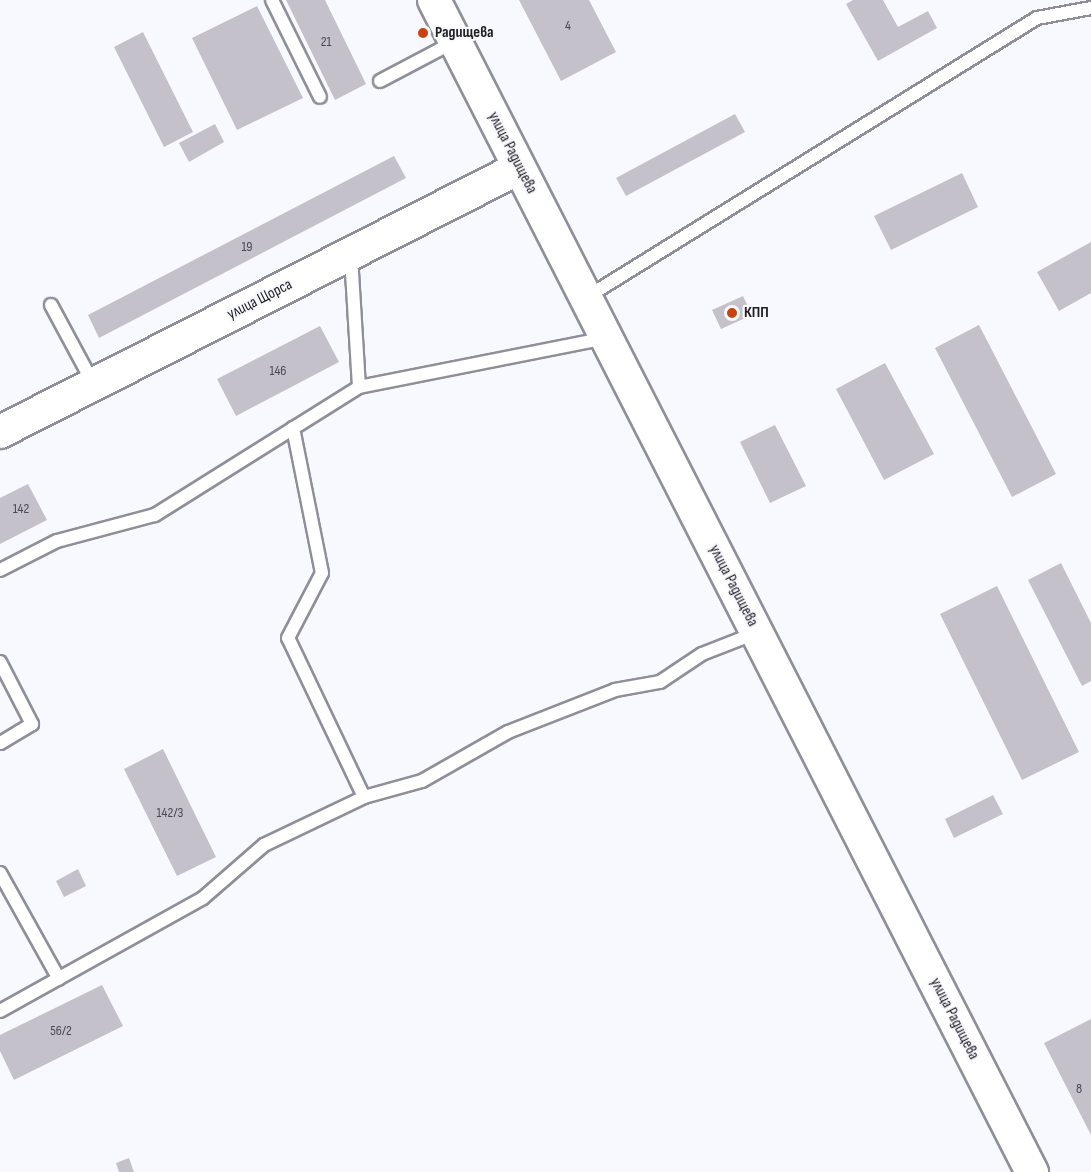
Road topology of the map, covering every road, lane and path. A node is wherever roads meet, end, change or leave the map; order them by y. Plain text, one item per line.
1 (272, 0) edge
2 (434, 0) edge
3 (1091, 8) edge
4 (455, 42) junction
5 (380, 81) dead end
6 (320, 98) dead end
7 (519, 168) junction
8 (351, 254) junction
9 (586, 298) junction
10 (51, 305) dead end
11 (606, 338) junction
12 (93, 384) junction
13 (359, 387) junction
14 (293, 428) junction
15 (0, 432) edge
16 (0, 570) edge
17 (757, 633) junction
18 (0, 662) edge
19 (0, 743) edge
20 (364, 797) junction
21 (0, 873) edge
22 (58, 979) junction
23 (0, 1011) edge
24 (1032, 1172) edge

1 - 6 lane
2 - 4 street, улица Радищева
3 - 9 lane
4 - 5 lane
4 - 7 street, улица Радищева
7 - 8 street, улица Щорса
7 - 9 street, улица Радищева
8 - 12 street, улица Щорса
8 - 13 lane
9 - 11 street, улица Радищева
10 - 12 lane
11 - 13 lane
11 - 17 street, улица Радищева
12 - 15 street, улица Щорса
13 - 14 lane
14 - 16 lane
14 - 20 lane
17 - 20 lane
17 - 24 street, улица Радищева
18 - 19 lane
20 - 22 lane
21 - 22 lane
22 - 23 lane

